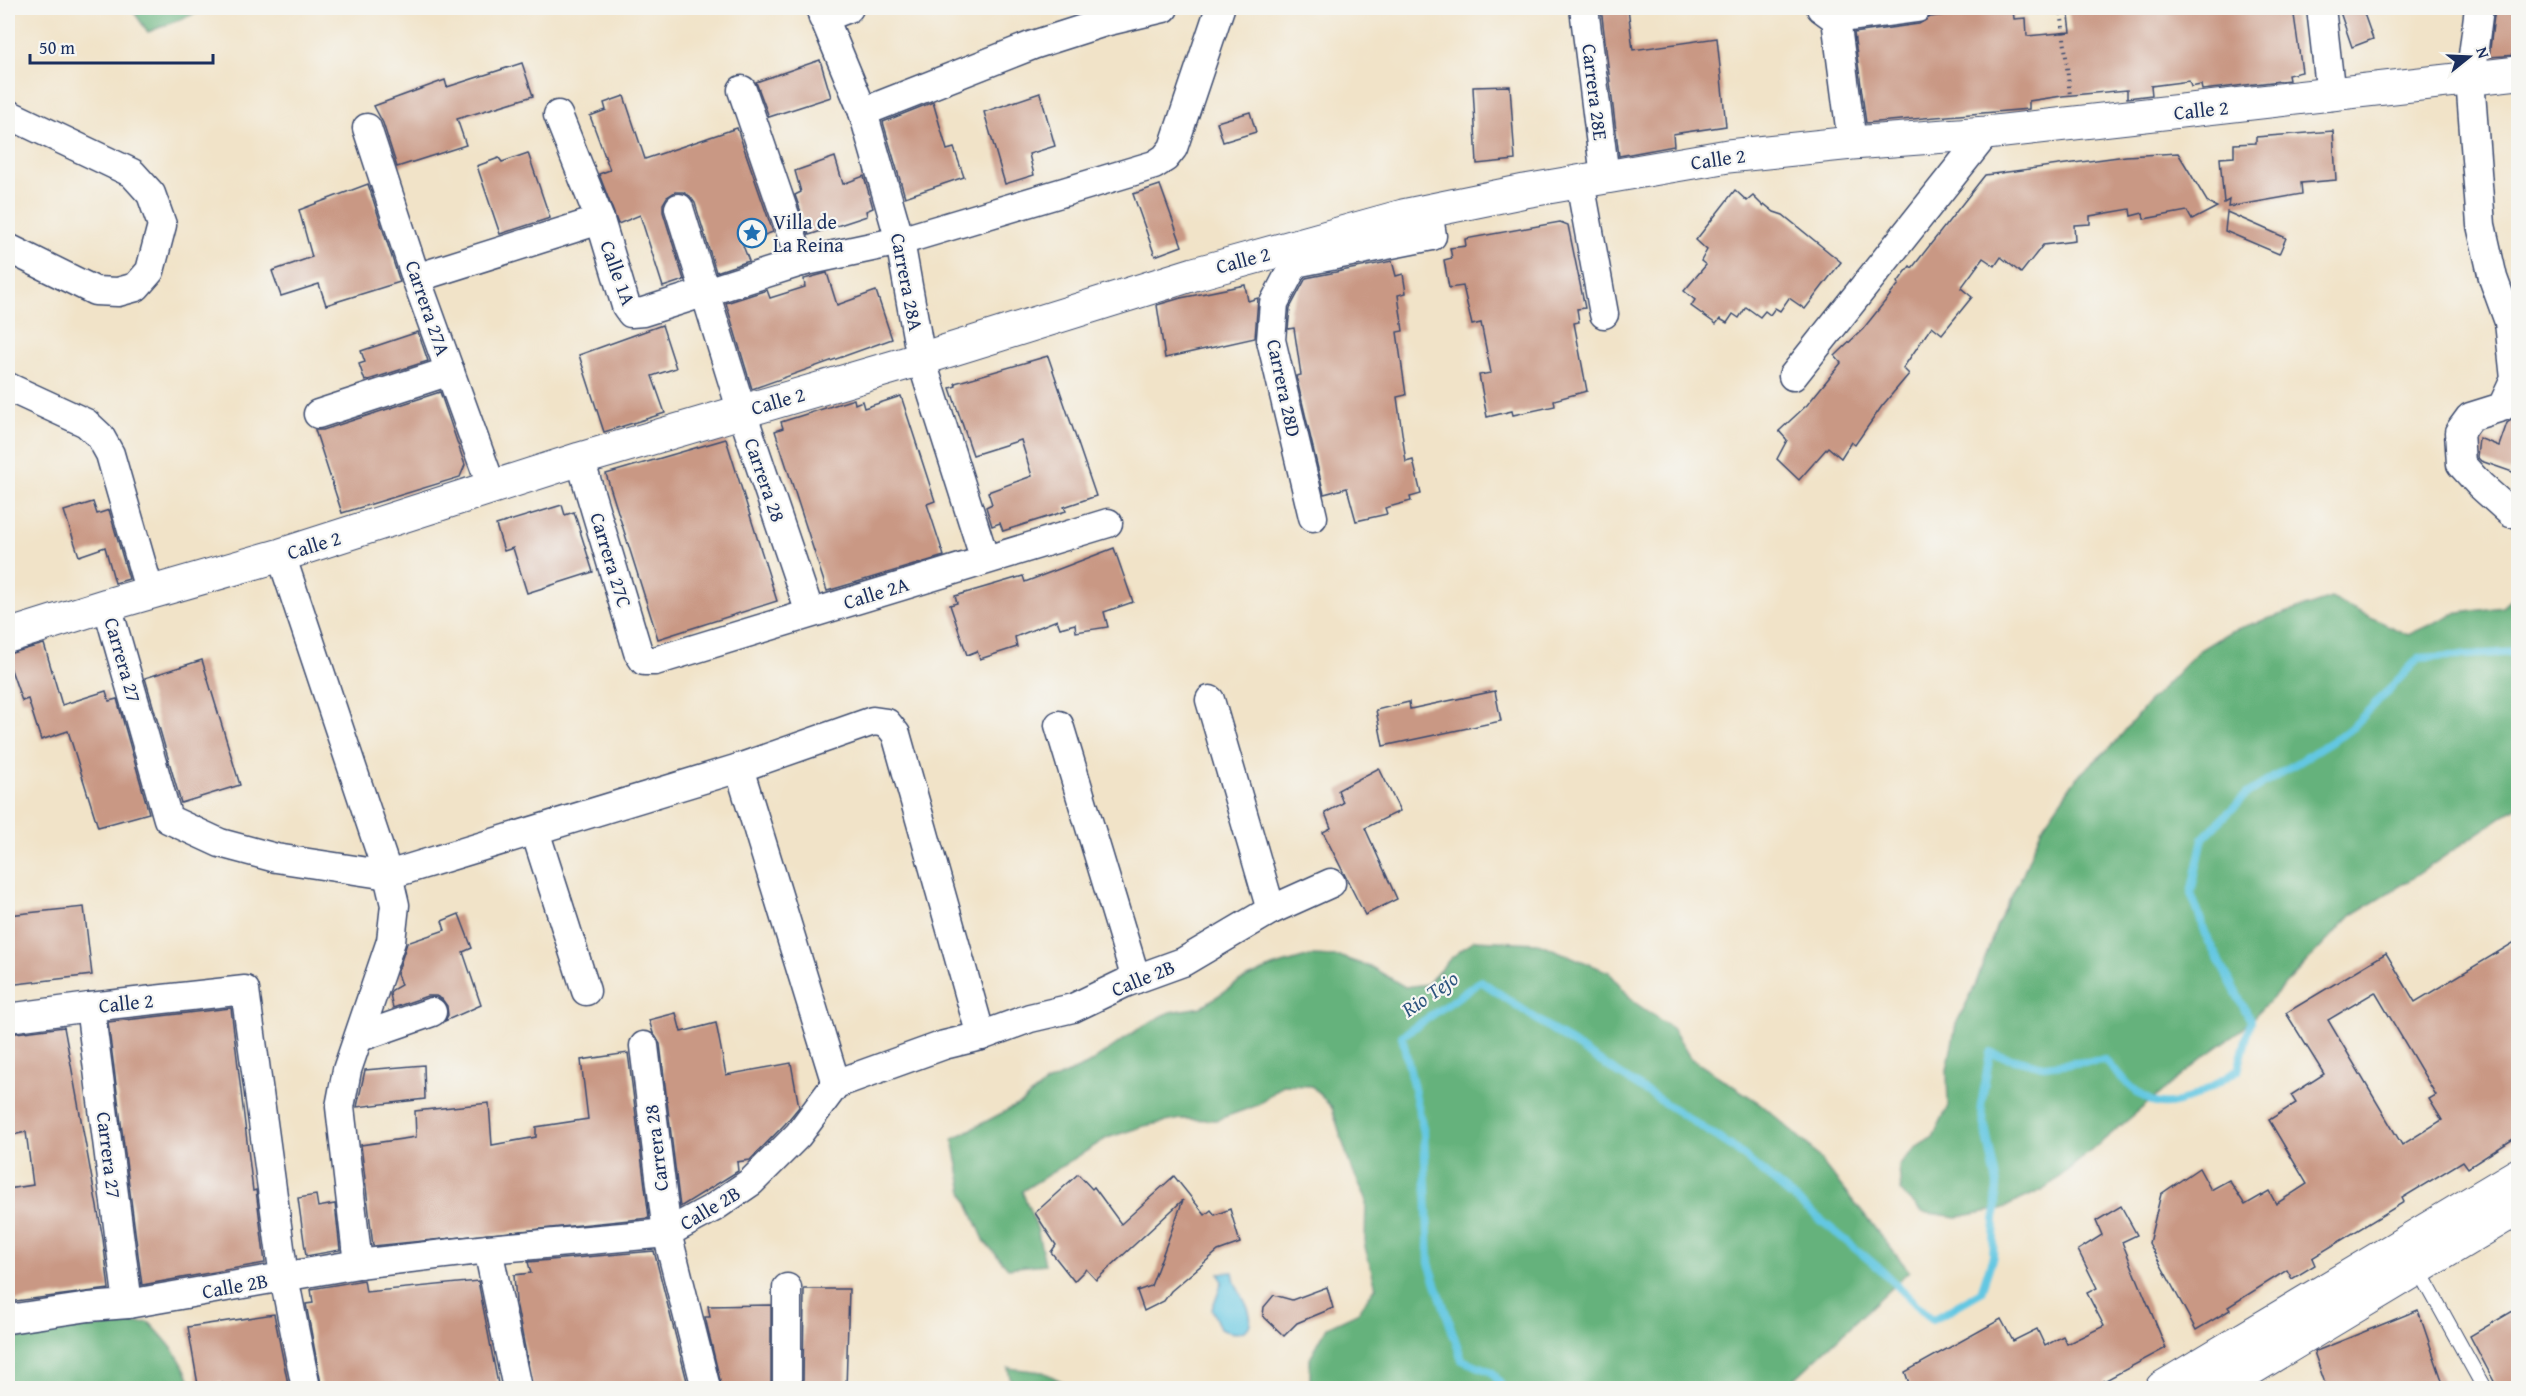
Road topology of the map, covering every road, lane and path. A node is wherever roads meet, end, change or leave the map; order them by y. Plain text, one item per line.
1 (1164, 8) edge
2 (1220, 8) edge
3 (1584, 8) edge
4 (1917, 8) edge
5 (2061, 8) edge
6 (2321, 8) edge
7 (2479, 8) edge
8 (831, 11) edge
9 (1828, 13) edge
10 (2518, 73) edge
11 (2470, 79) junction
12 (742, 90) dead end
13 (2331, 96) junction
14 (863, 112) junction
15 (8, 114) edge
16 (558, 115) dead end
17 (2072, 124) junction
18 (367, 128) dead end
19 (1986, 133) junction
20 (1852, 143) junction
21 (1593, 180) junction
22 (679, 208) dead end
23 (600, 220) junction
24 (1412, 222) junction
25 (900, 241) junction
26 (8, 248) edge
27 (801, 262) junction
28 (416, 278) junction
29 (706, 292) junction
30 (1604, 315) dead end
31 (921, 359) junction
32 (450, 371) junction
33 (1793, 376) dead end
34 (8, 387) edge
35 (742, 412) junction
36 (318, 414) dead end
37 (580, 459) junction
38 (492, 488) junction
39 (2511, 513) dead end
40 (1313, 517) dead end
41 (1108, 523) dead end
42 (281, 555) junction
43 (985, 560) junction
44 (150, 593) junction
45 (107, 605) junction
46 (810, 613) junction
47 (8, 636) edge
48 (644, 662) joint
49 (1210, 700) dead end
50 (1059, 725) dead end
51 (739, 768) junction
52 (535, 831) junction
53 (388, 875) junction
54 (1331, 883) dead end
55 (1271, 910) junction
56 (1136, 980) junction
57 (586, 991) dead end
58 (90, 1006) junction
59 (432, 1012) dead end
60 (8, 1018) edge
61 (981, 1036) junction
62 (360, 1037) junction
63 (644, 1046) dead end
64 (836, 1084) junction
65 (2518, 1174) edge
66 (2517, 1210) edge
67 (667, 1233) junction
68 (488, 1249) junction
69 (358, 1264) junction
70 (2418, 1268) junction
71 (284, 1277) junction
72 (787, 1288) dead end
73 (128, 1304) junction
74 (8, 1319) edge
75 (306, 1389) edge
76 (517, 1389) edge
77 (706, 1389) edge
78 (787, 1389) edge
79 (2162, 1389) edge
80 (2219, 1389) edge
81 (2484, 1389) edge

1 - 14 street
2 - 25 street, Calle 1A
3 - 21 street, Carrera 28E
4 - 9 street
5 - 17 path
6 - 13 street
7 - 11 street
8 - 14 street, Carrera 28A
9 - 20 street
10 - 11 street, Calle 2
11 - 13 street, Calle 2
11 - 39 street
12 - 27 street
13 - 17 street, Calle 2
14 - 25 street, Carrera 28A
15 - 26 street
16 - 23 street
17 - 19 street, Calle 2
18 - 28 street, Carrera 27A
19 - 20 street, Calle 2
19 - 33 street
20 - 21 street, Calle 2
21 - 24 street, Calle 2
21 - 30 street, Carrera 28E
22 - 29 street, Carrera 28
23 - 28 street, Calle 1A
23 - 29 street, Calle 1A
24 - 31 street, Calle 2
24 - 40 street, Carrera 28D
25 - 27 street, Calle 1A
25 - 31 street, Carrera 28A
27 - 29 street, Calle 1A
28 - 32 street, Carrera 27A
29 - 35 street, Carrera 28
31 - 35 street, Calle 2
31 - 43 street, Carrera 28A
32 - 36 street
32 - 38 street, Carrera 27A
34 - 44 street
35 - 37 street, Calle 2
35 - 46 street, Carrera 28
37 - 38 street, Calle 2
37 - 48 street, Carrera 27C
38 - 42 street, Calle 2
41 - 43 street, Calle 2A
42 - 44 street, Calle 2
42 - 53 street
43 - 46 street, Calle 2A
44 - 45 street, Calle 2
45 - 47 street, Calle 2
45 - 53 street, Carrera 27
46 - 48 street, Calle 2A
49 - 55 street
50 - 56 street
51 - 52 street
51 - 61 street
51 - 64 street
52 - 53 street
52 - 57 street
53 - 62 street
54 - 55 street, Calle 2B
55 - 56 street, Calle 2B
56 - 61 street, Calle 2B
58 - 60 street, Calle 2
58 - 71 street, Calle 2
58 - 73 street, Carrera 27
59 - 62 street
61 - 64 street, Calle 2B
62 - 69 street
63 - 67 street, Carrera 28
64 - 67 street, Calle 2B
65 - 79 street
66 - 70 street
67 - 68 street, Calle 2B
67 - 77 street, Carrera 28
68 - 69 street, Calle 2B
68 - 76 street
69 - 71 street, Calle 2B
70 - 80 street
70 - 81 lane
71 - 73 street, Calle 2B
71 - 75 street
72 - 78 street
73 - 74 street, Calle 2B

